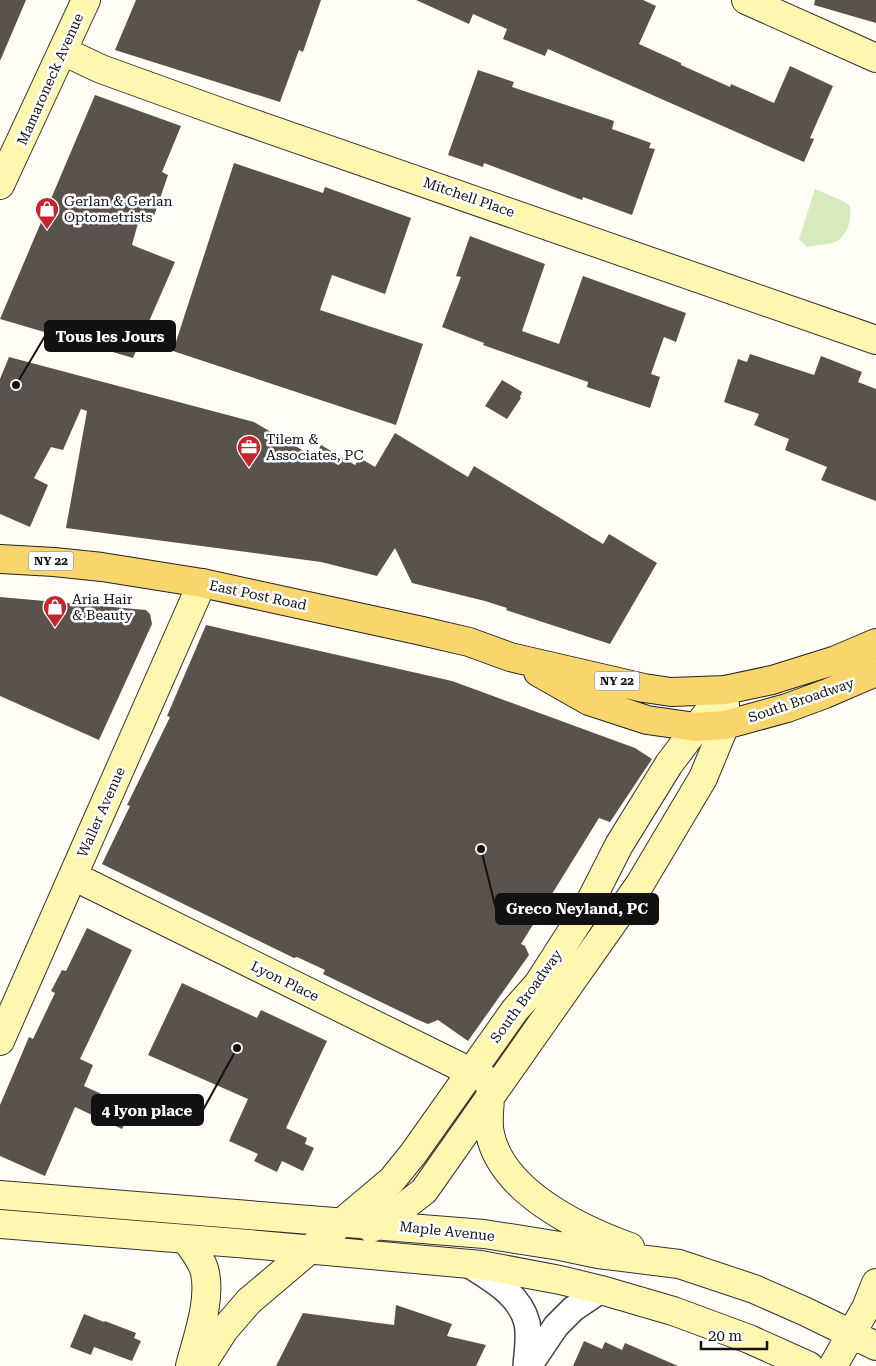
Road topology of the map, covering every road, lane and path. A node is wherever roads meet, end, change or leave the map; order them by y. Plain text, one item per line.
1 (86, 0) edge
2 (746, 0) edge
3 (63, 51) junction
4 (876, 58) edge
5 (0, 184) edge
6 (876, 340) edge
7 (0, 559) edge
8 (202, 583) junction
9 (876, 643) edge
10 (510, 657) junction
11 (876, 672) edge
12 (725, 690) junction
13 (725, 725) junction
14 (696, 727) junction
15 (73, 876) junction
16 (0, 1041) edge
17 (471, 1072) junction
18 (494, 1090) junction
19 (0, 1195) edge
20 (342, 1222) junction
21 (0, 1224) edge
22 (380, 1225) junction
23 (186, 1239) junction
24 (309, 1250) junction
25 (468, 1264) junction
26 (679, 1264) junction
27 (876, 1283) edge
28 (600, 1290) junction
29 (851, 1334) junction
30 (876, 1346) edge
31 (190, 1366) edge
32 (201, 1366) edge
33 (528, 1366) edge
34 (809, 1366) edge
35 (833, 1366) edge

1 - 3 main road, Mamaroneck Avenue
2 - 4 main road
3 - 5 main road, Mamaroneck Avenue
3 - 6 main road, Mitchell Place
7 - 8 main road, East Post Road / NY 22
8 - 10 main road, East Post Road / NY 22
8 - 15 main road, Waller Avenue
9 - 12 main road, South Broadway / NY 22
10 - 12 main road, East Post Road / NY 22
10 - 14 main road, East Post Road / NY 22
11 - 13 main road, South Broadway / NY 22
12 - 13 main road, South Broadway
12 - 14 main road, South Broadway
13 - 14 main road, East Post Road / NY 22
13 - 18 main road, South Broadway
14 - 17 main road, South Broadway
15 - 16 main road, Waller Avenue
15 - 17 main road, Lyon Place
17 - 18 main road, Lyon Place
17 - 20 main road, South Broadway
18 - 22 main road, South Broadway
18 - 26 main road
19 - 20 main road, Maple Avenue
20 - 22 main road, Maple Avenue
20 - 24 main road, South Broadway
21 - 23 main road
22 - 24 main road, South Broadway
22 - 26 main road, Maple Avenue
23 - 24 main road
23 - 31 main road
24 - 25 main road
24 - 32 main road, South Broadway
25 - 28 main road
25 - 33 street
26 - 29 main road, Maple Avenue
27 - 29 main road
28 - 33 street
28 - 34 main road
29 - 30 main road, Maple Avenue
29 - 35 main road

